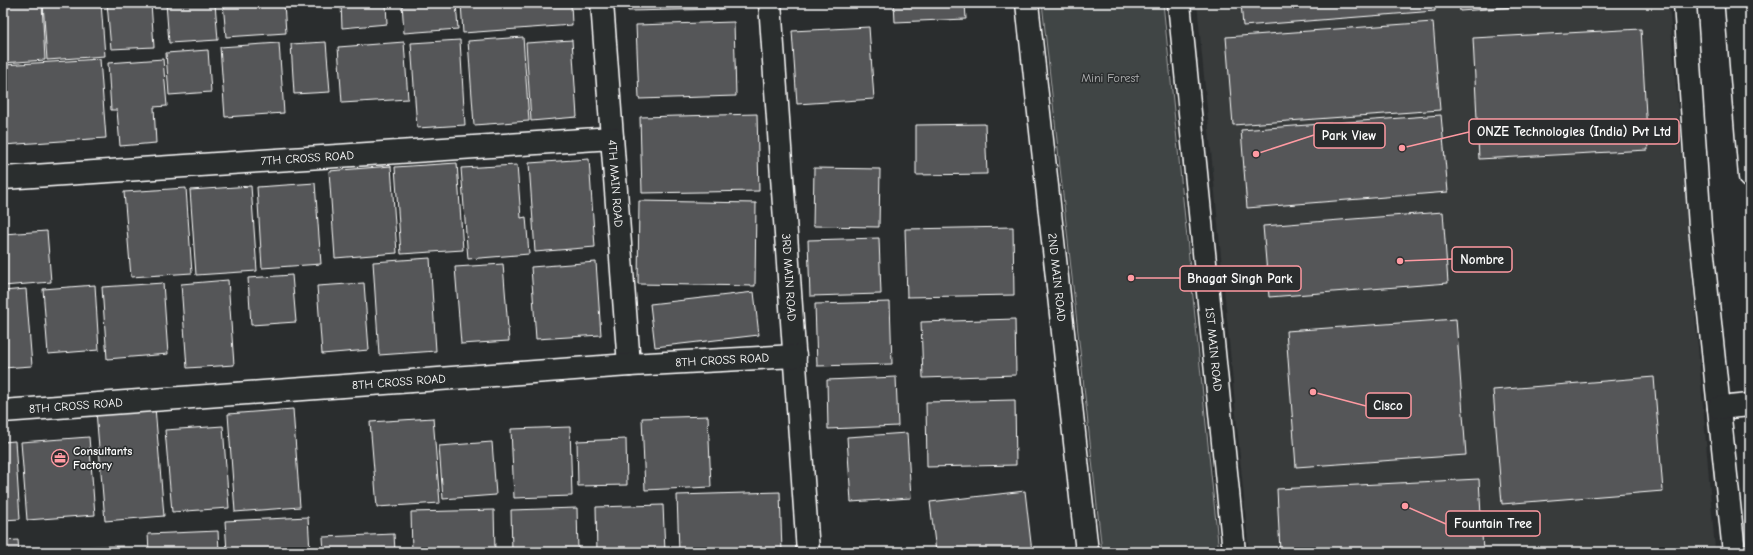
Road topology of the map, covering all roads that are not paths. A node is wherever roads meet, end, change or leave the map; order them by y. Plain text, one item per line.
1 (602, 3) edge
2 (770, 3) edge
3 (1027, 3) edge
4 (1179, 3) edge
5 (1685, 3) edge
6 (1736, 3) edge
7 (612, 138) junction
8 (1750, 177) edge
9 (3, 178) edge
10 (795, 356) junction
11 (629, 365) junction
12 (1750, 405) edge
13 (1719, 408) junction
14 (3, 411) edge
15 (808, 552) edge
16 (1087, 552) edge
17 (1234, 552) edge
18 (1734, 552) edge

1 - 7 main road, 4TH MAIN ROAD
2 - 10 main road, 3RD MAIN ROAD
3 - 16 main road, 2ND MAIN ROAD
4 - 17 main road, 1ST MAIN ROAD
5 - 13 main road
6 - 8 main road
7 - 9 main road, 7TH CROSS ROAD
7 - 11 main road, 4TH MAIN ROAD
10 - 11 main road, 8TH CROSS ROAD
10 - 15 main road, 3RD MAIN ROAD
11 - 14 main road, 8TH CROSS ROAD
12 - 13 main road
13 - 18 main road

